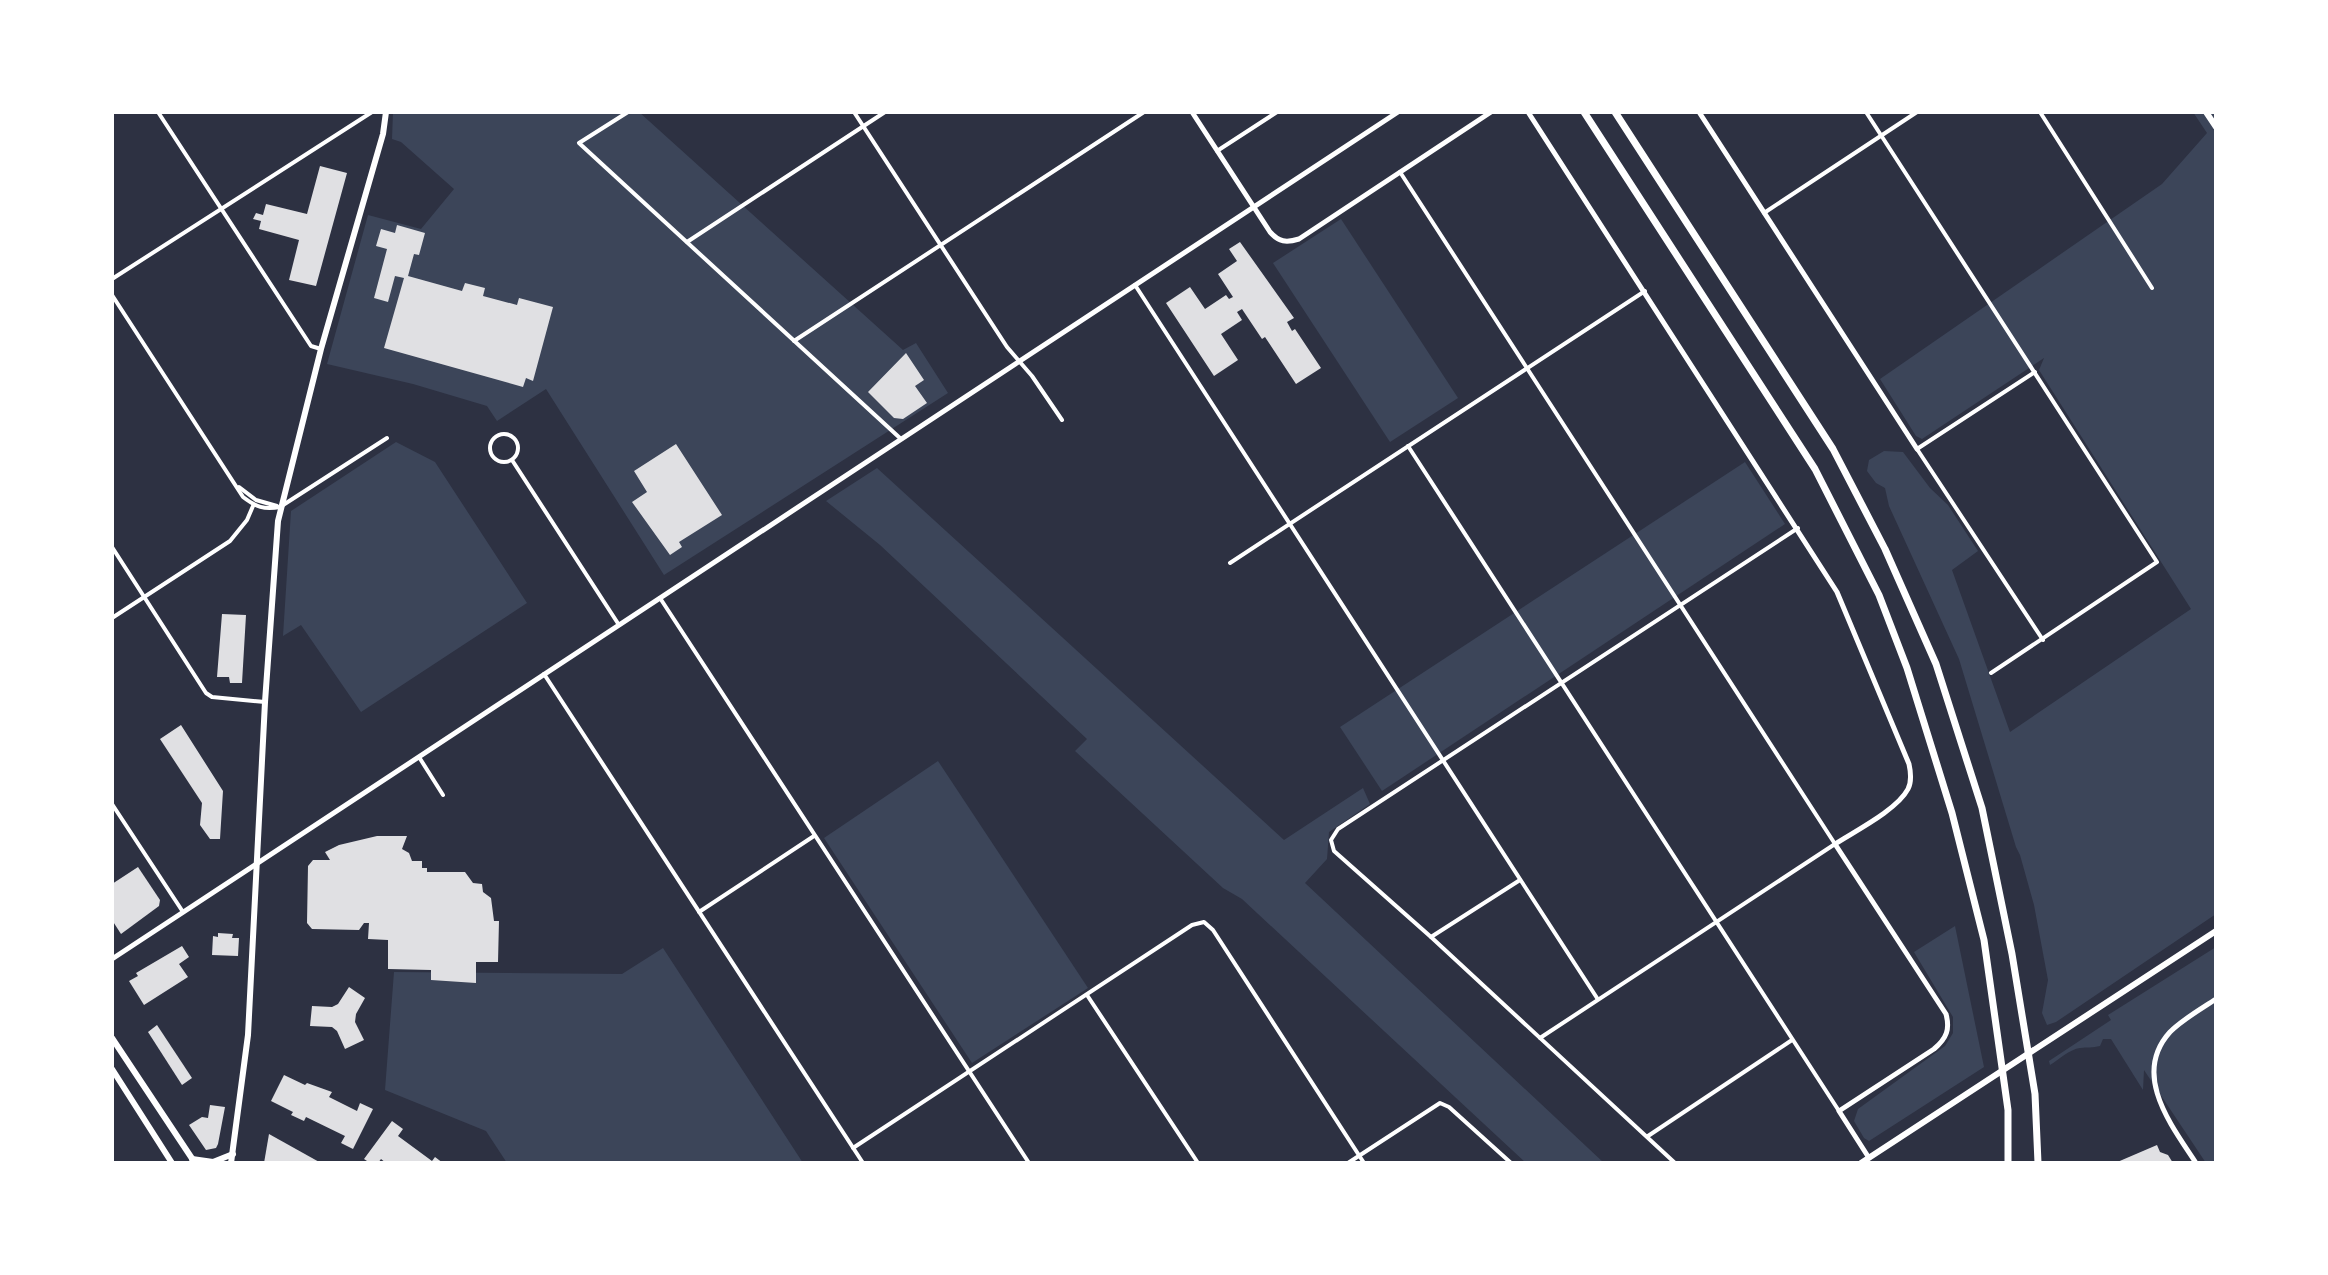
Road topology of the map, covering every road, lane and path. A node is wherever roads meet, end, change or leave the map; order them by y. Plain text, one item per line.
1 (158, 112) edge
2 (372, 112) edge
3 (384, 112) edge
4 (628, 112) edge
5 (854, 112) edge
6 (885, 112) edge
7 (1144, 112) edge
8 (1192, 112) edge
9 (1277, 112) edge
10 (1398, 112) edge
11 (1491, 112) edge
12 (1528, 112) edge
13 (1584, 112) edge
14 (1615, 112) edge
15 (1699, 112) edge
16 (1866, 112) edge
17 (1917, 112) edge
18 (2040, 112) edge
19 (2206, 112) edge
20 (863, 126) junction
21 (2216, 127) edge
22 (1882, 135) junction
23 (1217, 151) junction
24 (1400, 172) junction
25 (1253, 207) junction
26 (221, 209) junction
27 (1764, 213) junction
28 (687, 242) junction
29 (941, 245) junction
30 (112, 279) edge
31 (1135, 285) junction
32 (2152, 288) dead end
33 (1645, 291) junction
34 (112, 295) edge
35 (794, 341) junction
36 (321, 349) junction
37 (1019, 361) junction
38 (1527, 368) junction
39 (2035, 372) junction
40 (1062, 420) dead end
41 (387, 438) dead end
42 (901, 439) junction
43 (1408, 446) junction
44 (1917, 449) junction
45 (512, 460) junction
46 (237, 486) junction
47 (253, 506) junction
48 (280, 507) junction
49 (1289, 524) junction
50 (1798, 528) junction
51 (112, 547) edge
52 (1230, 563) dead end
53 (144, 597) junction
54 (660, 598) junction
55 (1681, 605) junction
56 (112, 618) edge
57 (619, 625) junction
58 (2043, 640) junction
59 (1991, 673) dead end
60 (544, 674) junction
61 (1562, 683) junction
62 (265, 702) junction
63 (419, 757) junction
64 (1443, 761) junction
65 (443, 795) dead end
66 (112, 804) edge
67 (814, 836) junction
68 (1835, 844) junction
69 (257, 863) junction
70 (1520, 880) junction
71 (183, 912) junction
72 (699, 912) junction
73 (1716, 922) junction
74 (2216, 931) edge
75 (1431, 937) junction
76 (112, 959) edge
77 (1087, 995) junction
78 (1597, 999) junction
79 (2216, 999) edge
80 (112, 1038) edge
81 (1540, 1038) junction
82 (1793, 1040) junction
83 (112, 1069) edge
84 (970, 1072) junction
85 (1839, 1111) junction
86 (1648, 1136) junction
87 (853, 1148) junction
88 (233, 1154) junction
89 (1359, 1156) junction
90 (1870, 1160) edge
91 (193, 1161) edge
92 (172, 1163) edge
93 (231, 1163) edge
94 (863, 1163) edge
95 (1029, 1163) edge
96 (1198, 1163) edge
97 (1348, 1163) edge
98 (1364, 1163) edge
99 (1511, 1163) edge
100 (1675, 1163) edge
101 (1861, 1163) edge
102 (2008, 1163) edge
103 (2038, 1163) edge
104 (2196, 1163) edge

1 - 26 street
2 - 26 street
3 - 36 main road
4 - 28 street
5 - 20 street
6 - 20 street
7 - 29 street
8 - 23 street
9 - 23 street
10 - 25 street
11 - 24 street
12 - 33 street
13 - 102 highway
14 - 103 highway
15 - 27 street
16 - 22 street
17 - 22 street
18 - 32 street
19 - 21 main road
20 - 28 street
20 - 29 street
22 - 27 street
22 - 39 street
23 - 25 street
24 - 25 street
24 - 38 street
25 - 31 street
26 - 30 street
26 - 36 street
27 - 44 street
28 - 35 street
29 - 35 street
29 - 37 street
31 - 37 street
31 - 49 street
33 - 38 street
33 - 50 street
34 - 46 street
35 - 42 street
36 - 48 main road
37 - 40 street
37 - 42 street
38 - 43 street
38 - 55 street
39 - 44 street
39 - 58 street
41 - 48 street
42 - 54 street
43 - 49 street
43 - 61 street
44 - 58 street
45 - 45 street
45 - 57 street
46 - 47 street
46 - 48 street
47 - 48 street
47 - 53 street
48 - 62 main road
49 - 52 street
49 - 64 street
50 - 55 street
50 - 68 street
51 - 53 street
53 - 56 street
53 - 62 street
54 - 57 street
54 - 67 street
55 - 61 street
55 - 68 street
57 - 60 street
58 - 59 street
60 - 63 street
60 - 72 street
61 - 64 street
61 - 73 street
62 - 69 main road
63 - 65 street
63 - 69 street
64 - 70 street
64 - 75 street
66 - 71 street
67 - 72 street
67 - 84 street
68 - 73 street
68 - 85 street
69 - 71 street
69 - 88 main road
70 - 75 street
70 - 78 street
71 - 76 street
72 - 87 street
73 - 78 street
73 - 82 street
74 - 90 main road
75 - 81 street
77 - 84 street
77 - 89 street
77 - 96 street
78 - 81 street
79 - 104 street
80 - 91 main road
81 - 86 street
82 - 85 street
82 - 86 street
83 - 92 main road
84 - 87 street
84 - 95 street
85 - 90 street
86 - 100 street
87 - 94 street
88 - 91 main road
88 - 93 main road
89 - 97 street
89 - 98 street
89 - 99 street
90 - 101 main road

